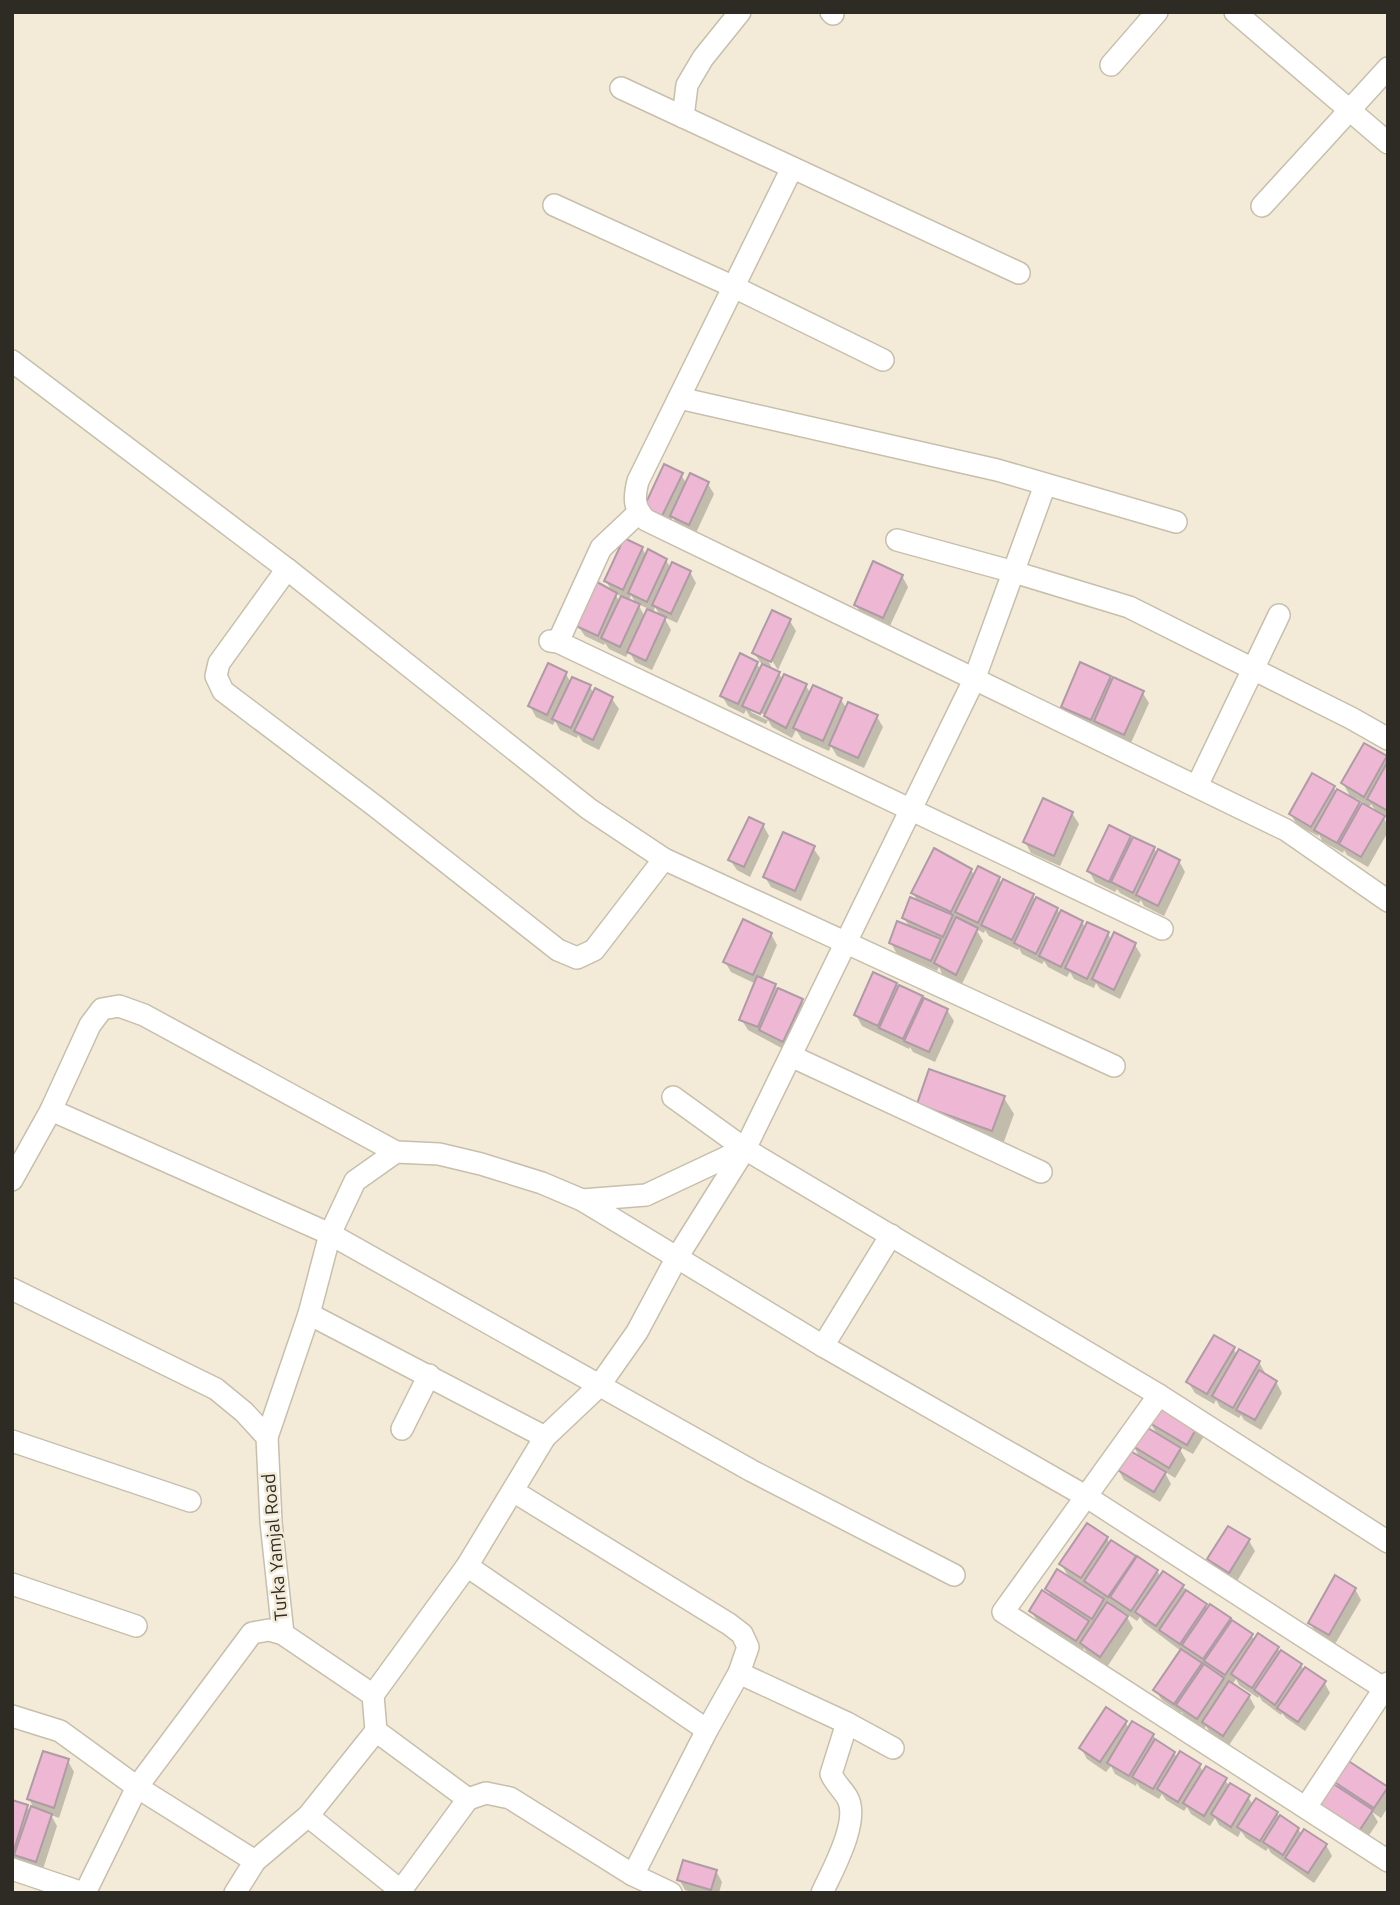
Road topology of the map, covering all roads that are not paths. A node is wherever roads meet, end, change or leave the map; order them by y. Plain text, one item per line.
1 (740, 12) edge
2 (1157, 12) edge
3 (1235, 12) edge
4 (1111, 65) dead end
5 (1388, 68) edge
6 (621, 88) dead end
7 (1350, 109) junction
8 (683, 117) junction
9 (1388, 143) edge
10 (792, 168) junction
11 (554, 205) dead end
12 (1262, 206) dead end
13 (1018, 273) dead end
14 (734, 287) junction
15 (883, 360) dead end
16 (12, 361) edge
17 (679, 398) junction
18 (1045, 485) junction
19 (638, 513) junction
20 (1176, 522) dead end
21 (897, 540) dead end
22 (287, 569) junction
23 (1013, 572) junction
24 (1279, 615) dead end
25 (1252, 670) junction
26 (974, 680) junction
27 (1388, 739) edge
28 (1198, 786) junction
29 (911, 811) junction
30 (664, 859) junction
31 (1388, 901) edge
32 (1162, 929) dead end
33 (846, 943) junction
34 (791, 1056) junction
35 (1114, 1066) dead end
36 (673, 1097) dead end
37 (51, 1110) junction
38 (745, 1149) junction
39 (396, 1152) junction
40 (1041, 1172) dead end
41 (12, 1180) edge
42 (582, 1200) junction
43 (330, 1234) junction
44 (891, 1235) junction
45 (676, 1259) junction
46 (12, 1289) edge
47 (309, 1314) junction
48 (823, 1346) junction
49 (429, 1375) junction
50 (599, 1386) junction
51 (1159, 1395) junction
52 (402, 1429) dead end
53 (267, 1437) junction
54 (545, 1437) junction
55 (12, 1441) edge
56 (513, 1491) junction
57 (1087, 1497) junction
58 (190, 1501) dead end
59 (1388, 1542) edge
60 (467, 1566) junction
61 (954, 1575) dead end
62 (12, 1584) edge
63 (136, 1626) dead end
64 (283, 1634) junction
65 (739, 1673) junction
66 (1387, 1687) edge
67 (373, 1695) junction
68 (12, 1716) edge
69 (847, 1723) junction
70 (707, 1730) junction
71 (376, 1731) junction
72 (893, 1748) dead end
73 (138, 1787) junction
74 (468, 1798) junction
75 (1306, 1807) junction
76 (309, 1816) junction
77 (255, 1861) junction
78 (1388, 1861) edge
79 (12, 1869) edge
80 (633, 1875) junction
81 (399, 1891) edge
82 (660, 1891) edge
83 (84, 1893) edge
84 (235, 1893) edge
85 (821, 1893) edge

1 - 8 street
2 - 4 street
3 - 7 street
5 - 7 street
6 - 8 street
7 - 9 street
7 - 12 street
8 - 10 street
10 - 13 street
10 - 14 street
11 - 14 street
14 - 15 street
14 - 17 street
16 - 22 street
17 - 18 street
17 - 19 street
18 - 20 street
18 - 23 street
19 - 26 street
19 - 29 street
21 - 23 street
22 - 30 street
22 - 30 street
23 - 25 street
23 - 26 street
24 - 25 street
25 - 27 street
25 - 28 street
26 - 28 street
26 - 29 street
28 - 31 street
29 - 32 street
29 - 33 street
30 - 33 street
33 - 34 street
33 - 35 street
34 - 38 street
34 - 40 street
36 - 38 street
37 - 39 street
37 - 41 street
37 - 43 street
38 - 42 street
38 - 44 street
38 - 45 street
39 - 42 street
39 - 43 street
42 - 45 street
43 - 47 street
43 - 50 street
44 - 48 street
44 - 51 street
45 - 48 street
45 - 50 street
46 - 53 street
47 - 49 street
47 - 53 street
48 - 57 street
49 - 52 street
49 - 54 street
50 - 54 street
50 - 61 street
51 - 57 street
51 - 59 street
53 - 64 street, Turka Yamjal Road
54 - 56 street
55 - 58 street
56 - 60 street
56 - 65 street
57 - 66 street
57 - 75 street
60 - 67 street
60 - 70 street
62 - 63 street
64 - 67 street, Turka Yamjal Road
64 - 73 street
65 - 69 street
65 - 70 street
66 - 75 street
67 - 71 street
68 - 73 street
69 - 72 street
69 - 85 street
70 - 80 street
71 - 74 street
71 - 76 street
73 - 77 street
73 - 83 street
74 - 80 street
74 - 81 street
75 - 78 street
76 - 77 street
76 - 81 street
77 - 84 street
79 - 83 street
80 - 82 street

